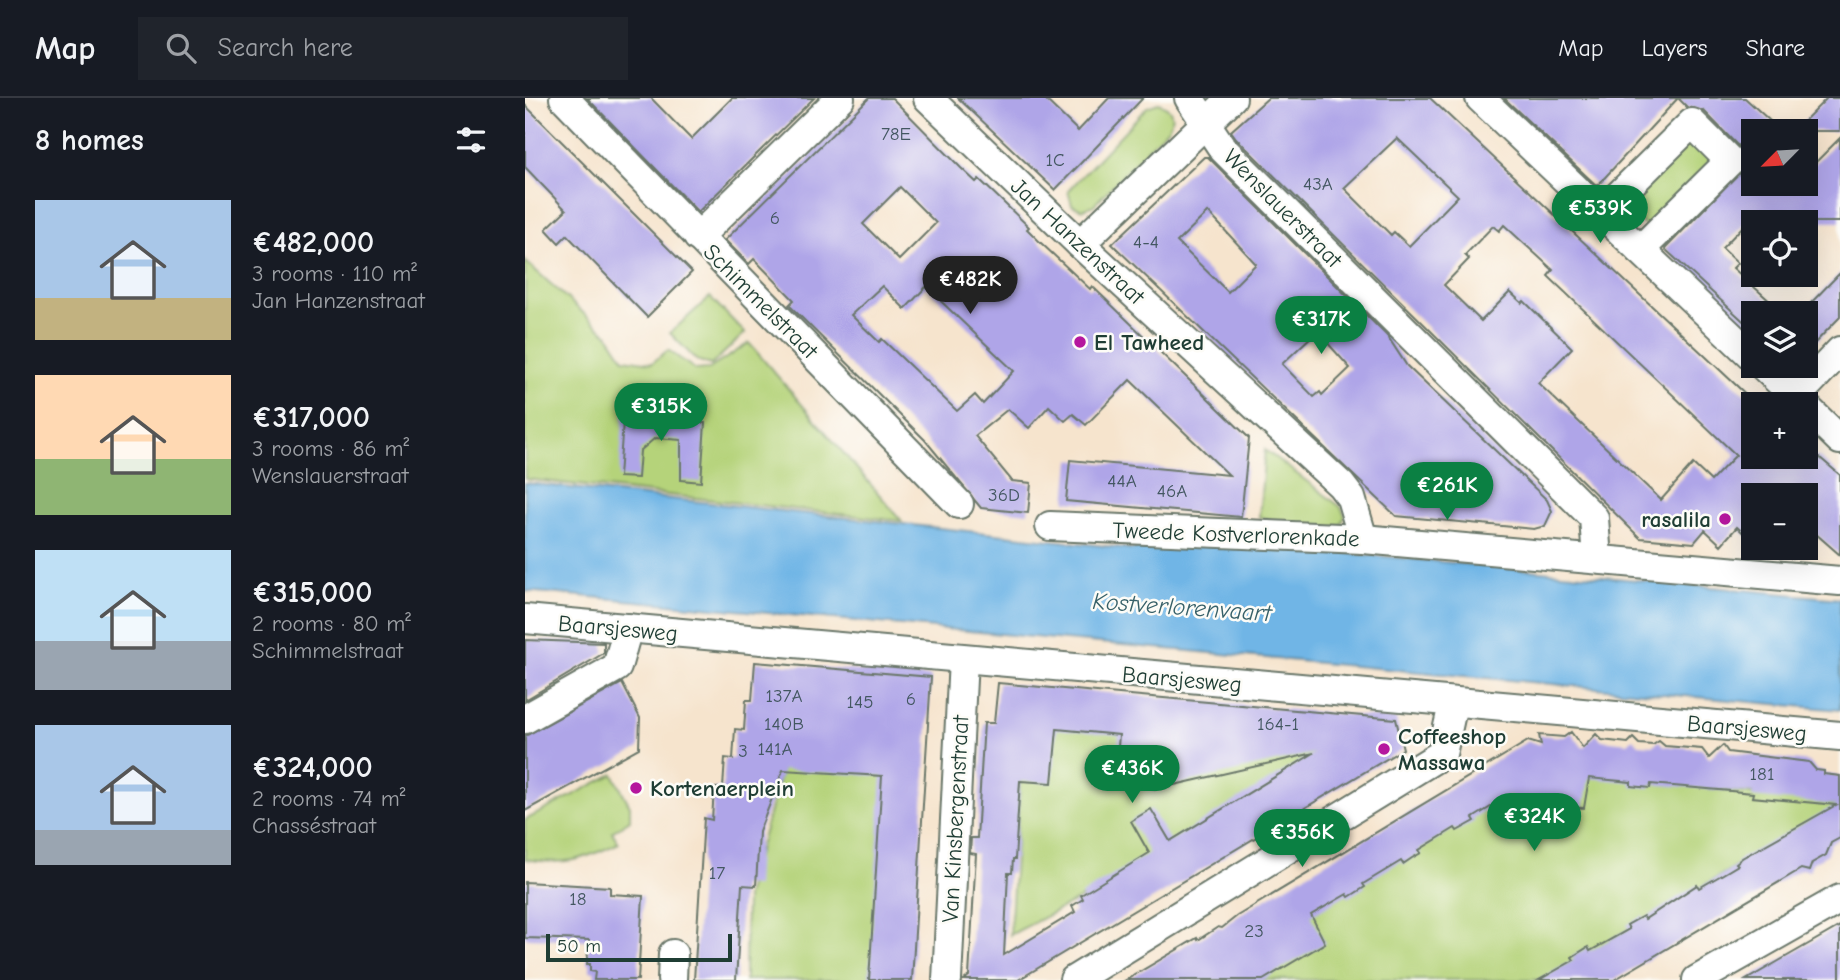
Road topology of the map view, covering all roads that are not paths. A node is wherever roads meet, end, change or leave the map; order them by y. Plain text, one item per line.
1 (564, 98) edge
2 (840, 98) edge
3 (928, 98) edge
4 (1189, 98) edge
5 (1232, 98) edge
6 (1480, 98) edge
7 (1206, 123) junction
8 (1602, 212) junction
9 (698, 237) junction
10 (1080, 244) junction
11 (1640, 250) junction
12 (1741, 346) edge
13 (1840, 351) edge
14 (1776, 378) edge
15 (1790, 392) edge
16 (1810, 392) edge
17 (1818, 419) edge
18 (1840, 440) edge
19 (959, 504) dead end
20 (1050, 526) dead end
21 (1363, 539) junction
22 (1597, 559) junction
23 (1840, 581) edge
24 (525, 619) edge
25 (628, 628) junction
26 (963, 659) junction
27 (1453, 704) junction
28 (525, 719) edge
29 (1840, 736) edge
30 (1840, 899) edge
31 (947, 980) edge
32 (1074, 980) edge
33 (1697, 980) edge

1 - 9 street, Schimmelstraat
2 - 9 street
3 - 10 street, Jan Hanzenstraat
4 - 7 street, Wenslauerstraat
5 - 7 street
6 - 8 street
7 - 10 street
7 - 22 street, Wenslauerstraat
8 - 11 street
8 - 11 street
9 - 19 street, Schimmelstraat
10 - 21 street, Jan Hanzenstraat
11 - 12 street
13 - 16 street
14 - 15 street
17 - 18 street
20 - 21 street, Tweede Kostverlorenkade
21 - 22 street, Tweede Kostverlorenkade
22 - 23 street, Tweede Kostverlorenkade
24 - 25 street, Baarsjesweg
25 - 26 street, Baarsjesweg
25 - 28 street
26 - 27 street, Baarsjesweg
26 - 31 street, Van Kinsbergenstraat
27 - 29 street, Baarsjesweg
27 - 32 street
30 - 33 street

